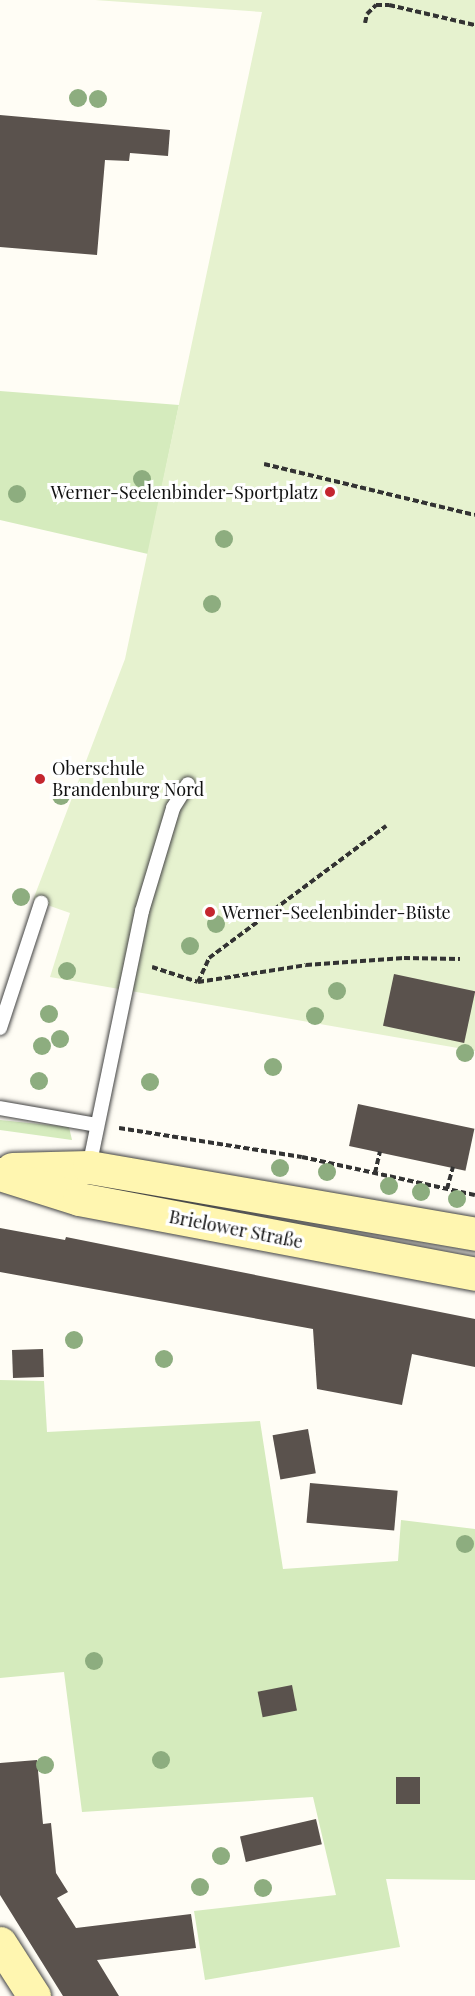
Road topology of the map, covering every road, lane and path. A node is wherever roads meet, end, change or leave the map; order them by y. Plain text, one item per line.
1 (365, 23) dead end
2 (475, 25) edge
3 (264, 464) dead end
4 (475, 515) edge
5 (188, 784) dead end
6 (386, 826) dead end
7 (41, 903) dead end
8 (460, 959) dead end
9 (131, 960) junction
10 (198, 982) junction
11 (4, 1002) edge
12 (0, 1028) edge
13 (0, 1108) edge
14 (98, 1125) junction
15 (380, 1152) dead end
16 (89, 1167) junction
17 (453, 1167) dead end
18 (0, 1169) edge
19 (375, 1173) junction
20 (0, 1174) edge
21 (447, 1189) junction
22 (475, 1195) edge
23 (475, 1234) edge
24 (475, 1274) edge
25 (0, 1943) edge
26 (34, 1996) edge

1 - 2 path
3 - 4 path
5 - 9 lane
6 - 10 path
7 - 11 lane
8 - 10 path
9 - 10 path
9 - 14 lane
11 - 12 lane
13 - 14 lane
14 - 16 lane
14 - 19 path
15 - 19 path
16 - 18 main road, Brielower Straße
16 - 23 main road, Brielower Straße
17 - 21 path
19 - 21 path
20 - 24 main road, Brielower Straße
21 - 22 path
25 - 26 main road

